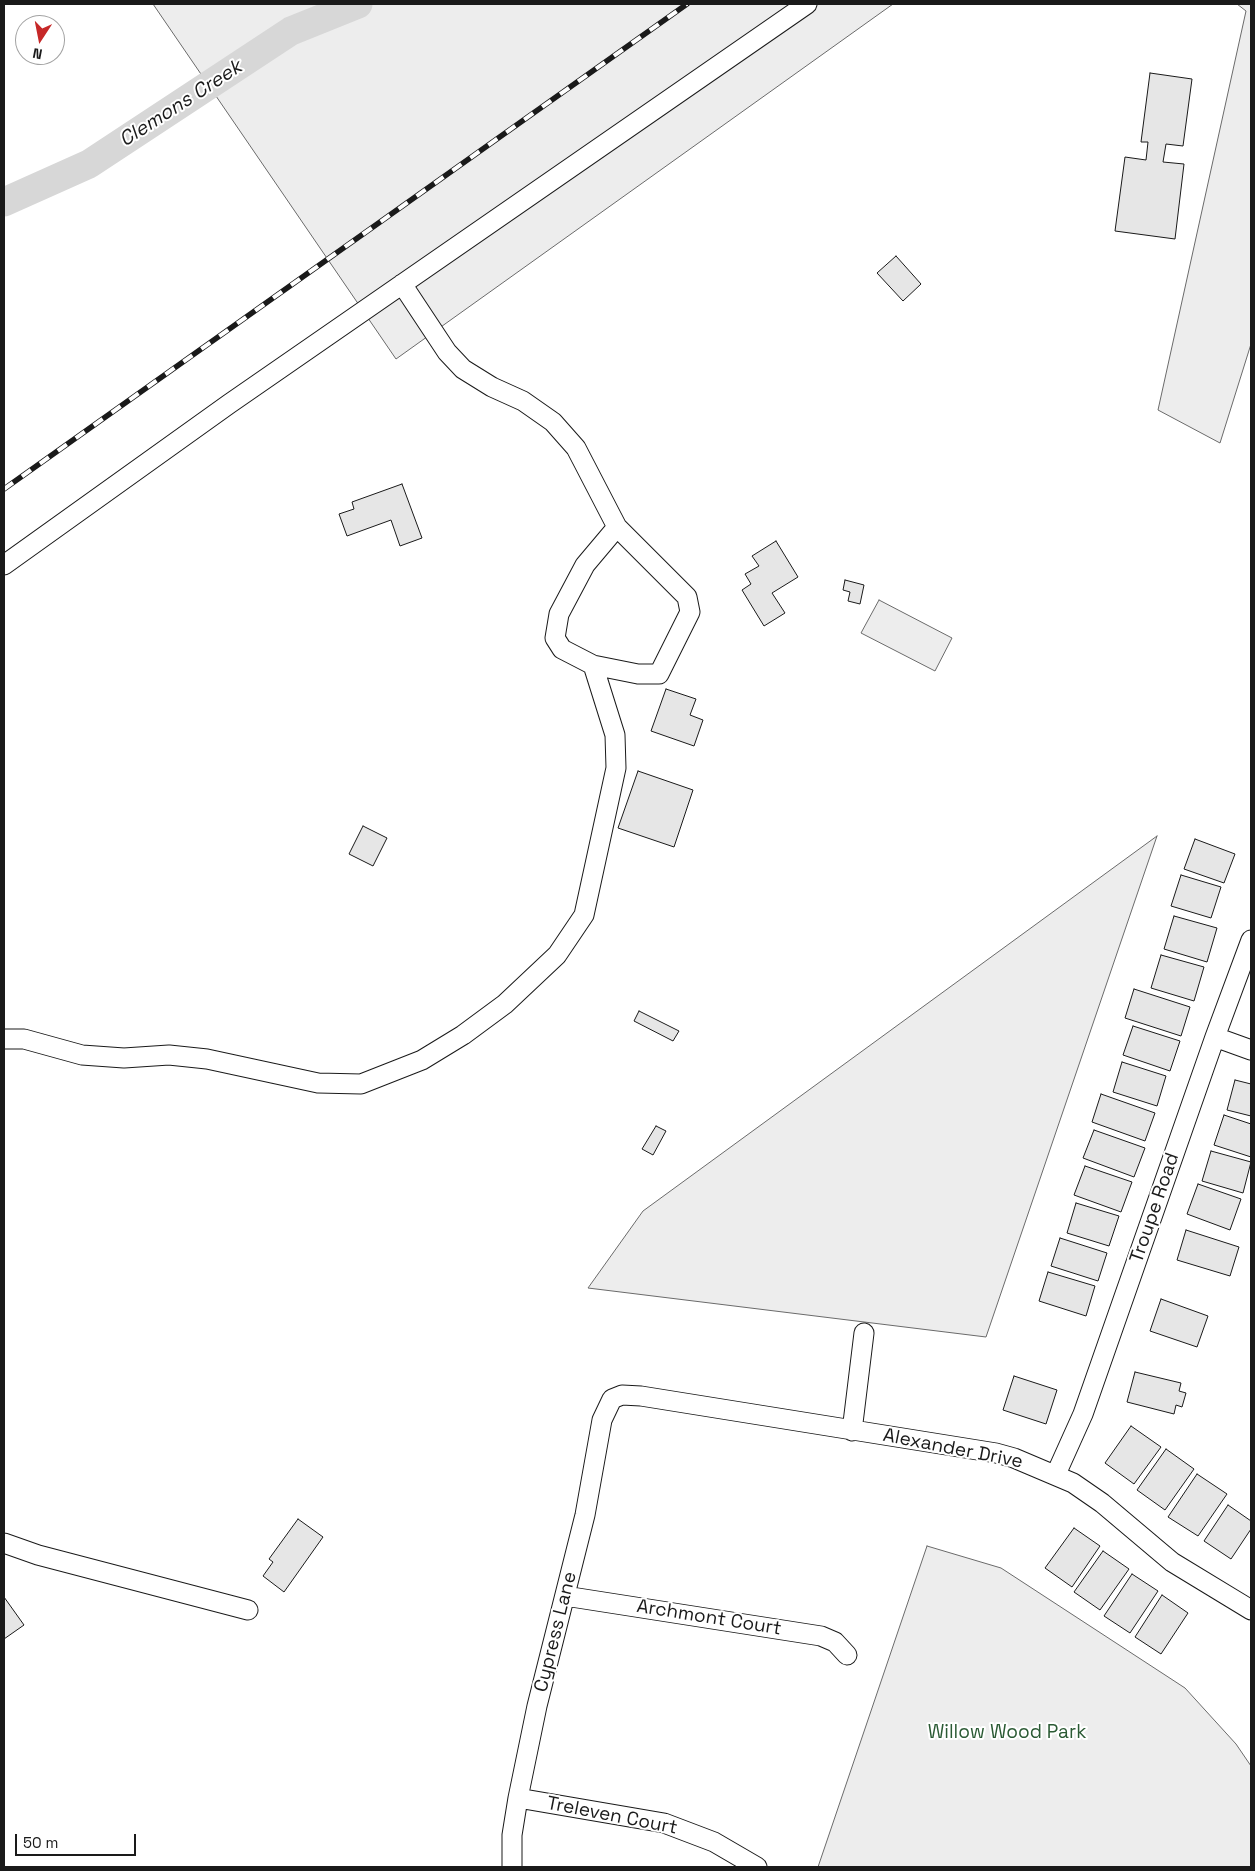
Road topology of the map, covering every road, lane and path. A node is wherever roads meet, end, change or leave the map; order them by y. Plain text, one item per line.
1 (807, 4) edge
2 (402, 284) junction
3 (617, 527) junction
4 (4, 565) edge
5 (593, 664) junction
6 (1251, 940) edge
7 (1215, 1037) junction
8 (4, 1039) edge
9 (1251, 1050) edge
10 (864, 1333) dead end
11 (612, 1400) joint
12 (852, 1431) junction
13 (1056, 1474) junction
14 (4, 1543) edge
15 (566, 1596) junction
16 (248, 1610) dead end
17 (1251, 1610) edge
18 (847, 1655) dead end
19 (518, 1798) junction
20 (512, 1867) edge
21 (757, 1867) edge

1 - 2 street
2 - 3 street
2 - 4 street
3 - 5 street
3 - 5 street
5 - 8 street
6 - 7 street, Troupe Road
7 - 9 street
7 - 13 street, Troupe Road
10 - 12 street
11 - 12 street, Alexander Drive
11 - 15 street, Cypress Lane
12 - 13 street, Alexander Drive
13 - 17 street, Alexander Drive
14 - 16 street
15 - 18 street, Archmont Court
15 - 19 street, Cypress Lane
19 - 20 street, Cypress Lane
19 - 21 street, Treleven Court

